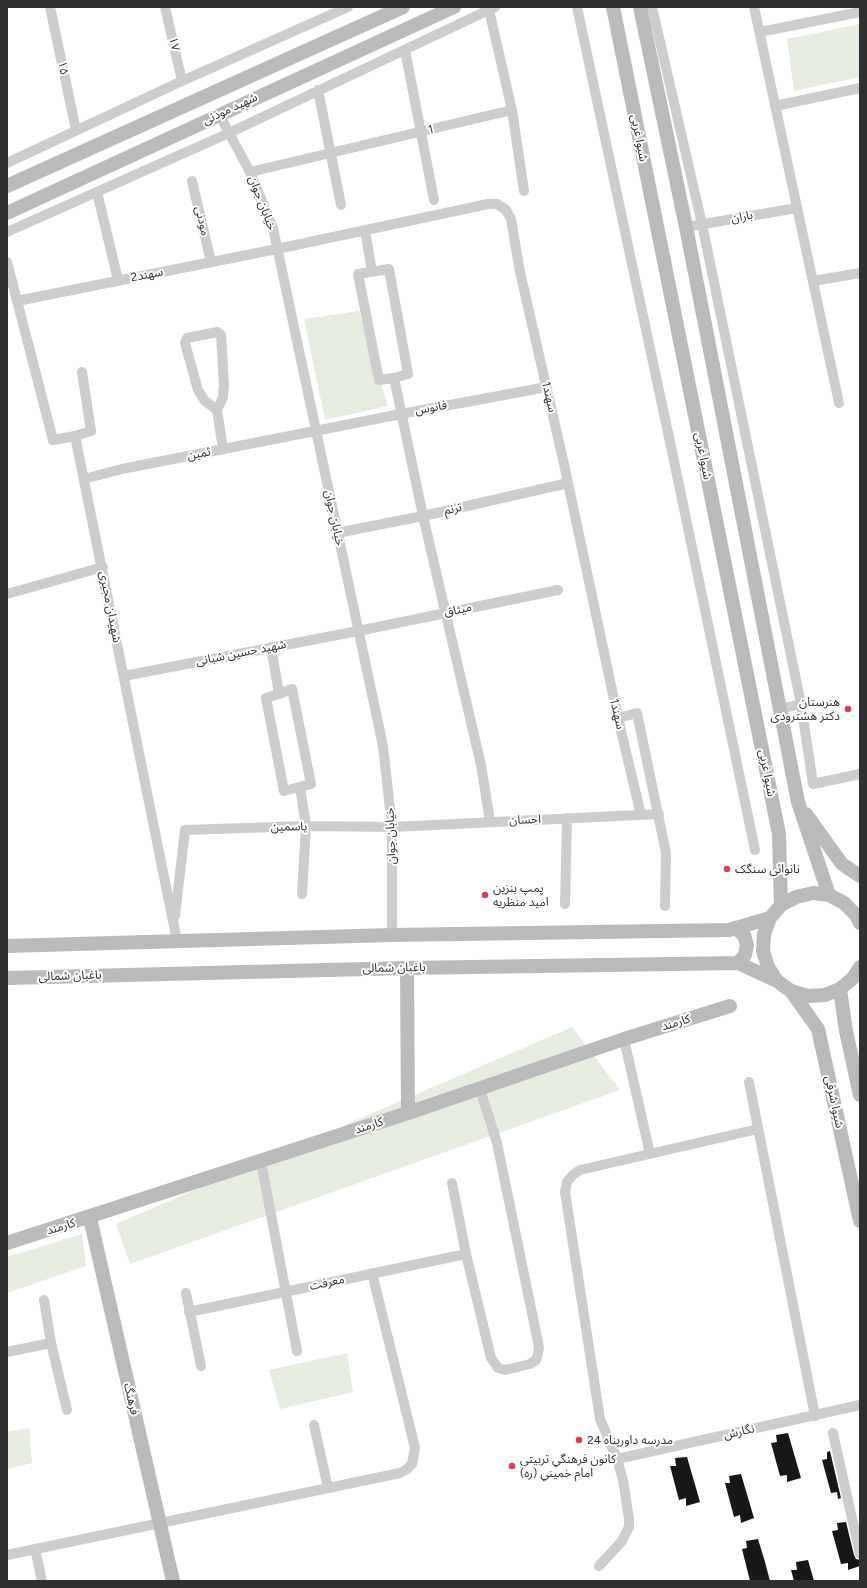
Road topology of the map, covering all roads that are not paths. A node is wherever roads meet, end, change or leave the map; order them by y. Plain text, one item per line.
1 (50, 7) edge
2 (165, 7) edge
3 (348, 7) edge
4 (403, 7) edge
5 (454, 7) edge
6 (577, 7) edge
7 (613, 7) edge
8 (640, 7) edge
9 (652, 7) edge
10 (754, 7) edge
11 (492, 9) edge
12 (327, 12) edge
13 (860, 12) edge
14 (760, 32) junction
15 (405, 50) junction
16 (182, 81) junction
17 (860, 88) edge
18 (318, 90) junction
19 (775, 106) junction
20 (512, 110) junction
21 (219, 114) junction
22 (76, 130) junction
23 (229, 132) junction
24 (421, 132) junction
25 (330, 153) junction
26 (7, 163) edge
27 (250, 172) junction
28 (192, 181) dead end
29 (7, 186) edge
30 (524, 191) dead end
31 (97, 192) junction
32 (434, 200) dead end
33 (341, 205) dead end
34 (797, 208) junction
35 (7, 213) edge
36 (702, 224) junction
37 (686, 227) junction
38 (365, 230) junction
39 (7, 232) edge
40 (277, 249) junction
41 (7, 262) edge
42 (211, 262) junction
43 (372, 272) junction
44 (860, 273) edge
45 (118, 280) junction
46 (813, 282) junction
47 (17, 300) junction
48 (82, 372) dead end
49 (394, 378) junction
50 (547, 387) junction
51 (839, 404) dead end
52 (217, 410) junction
53 (401, 414) junction
54 (316, 431) junction
55 (75, 436) junction
56 (223, 450) junction
57 (84, 479) junction
58 (568, 483) junction
59 (423, 516) junction
60 (337, 533) junction
61 (103, 568) junction
62 (558, 590) dead end
63 (7, 594) edge
64 (445, 613) junction
65 (358, 631) junction
66 (271, 647) junction
67 (124, 676) junction
68 (279, 694) junction
69 (801, 704) junction
70 (780, 708) junction
71 (618, 718) junction
72 (860, 774) edge
73 (300, 787) junction
74 (798, 802) junction
75 (659, 814) junction
76 (642, 815) junction
77 (566, 818) junction
78 (490, 821) junction
79 (306, 826) junction
80 (392, 827) junction
81 (755, 850) dead end
82 (860, 876) edge
83 (302, 894) dead end
84 (829, 895) junction
85 (565, 904) dead end
86 (781, 905) junction
87 (665, 906) dead end
88 (770, 918) junction
89 (859, 918) edge
90 (174, 926) junction
91 (735, 928) junction
92 (392, 935) junction
93 (177, 941) junction
94 (7, 946) edge
95 (738, 963) junction
96 (407, 968) junction
97 (858, 974) edge
98 (7, 978) edge
99 (778, 982) junction
100 (840, 989) junction
101 (792, 991) junction
102 (730, 1006) dead end
103 (624, 1039) junction
104 (749, 1082) dead end
105 (480, 1089) junction
106 (860, 1095) edge
107 (408, 1113) junction
108 (758, 1129) junction
109 (650, 1154) junction
110 (261, 1162) junction
111 (452, 1183) dead end
112 (90, 1218) junction
113 (860, 1220) edge
114 (7, 1243) edge
115 (466, 1254) junction
116 (372, 1273) junction
117 (286, 1291) junction
118 (186, 1293) dead end
119 (44, 1300) dead end
120 (189, 1312) junction
121 (51, 1343) junction
122 (297, 1351) dead end
123 (7, 1352) edge
124 (201, 1366) dead end
125 (860, 1405) edge
126 (67, 1410) dead end
127 (815, 1416) junction
128 (314, 1425) dead end
129 (833, 1433) dead end
130 (617, 1459) junction
131 (328, 1488) junction
132 (855, 1510) edge
133 (160, 1523) junction
134 (35, 1549) junction
135 (860, 1554) edge
136 (7, 1555) edge
137 (599, 1566) dead end
138 (42, 1581) edge
139 (173, 1581) edge

1 - 22 street, ۱۵
2 - 16 street, ۱۷
3 - 12 street
4 - 29 street, شهید موذنی
5 - 21 street, شهید موذنی
6 - 81 street
7 - 86 street, شیوا غربی
8 - 37 street, شیوا غربی
9 - 36 street
10 - 14 street
11 - 15 street
11 - 20 street
12 - 16 street
13 - 14 street
14 - 19 street
15 - 18 street
15 - 24 street
16 - 22 street
17 - 19 street
18 - 23 street
18 - 25 street
19 - 34 street
20 - 24 street, 1
20 - 30 street
21 - 23 street, خیابان جوان
21 - 35 street, شهید موذنی
22 - 26 street
23 - 27 street, خیابان جوان
23 - 31 street
24 - 25 street, 1
24 - 32 street
25 - 27 street, 1
25 - 33 street
27 - 40 street, خیابان جوان
28 - 42 street, موذنی
31 - 39 street
31 - 45 street
34 - 36 street, باران
34 - 46 street
36 - 37 street, باران
36 - 69 street
37 - 70 street, شیوا غربی
38 - 40 street, 1سهند
38 - 43 street
38 - 50 street, 1سهند
40 - 42 street, 2سهند
40 - 54 street, خیابان جوان
41 - 47 street
42 - 45 street, 2سهند
43 - 49 street
43 - 49 street
44 - 46 street
45 - 47 street, 2سهند
46 - 51 street
47 - 55 street
48 - 55 street
49 - 53 street
50 - 53 street, فانوس
50 - 58 street, 1سهند
52 - 52 street
52 - 56 street
53 - 54 street, فانوس
53 - 59 street
54 - 56 street, ثمین
54 - 60 street, خیابان جوان
55 - 57 street, شهیدان مجیری
56 - 57 street, ثمین
57 - 61 street, شهیدان مجیری
58 - 59 street, ترنم
58 - 71 street, 1سهند
59 - 60 street, ترنم
59 - 64 street
60 - 65 street, خیابان جوان
61 - 63 street
61 - 67 street, شهیدان مجیری
62 - 64 street, میثاق
64 - 65 street, میثاق
64 - 78 street
65 - 66 street, شهید حسین شبانی
65 - 80 street, خیابان جوان
66 - 67 street, شهید حسین شبانی
66 - 68 street
67 - 90 street, شهیدان مجیری
68 - 73 street
68 - 73 street
69 - 70 street
69 - 72 street
70 - 74 street, شیوا غربی
71 - 75 street
71 - 76 street, 1سهند
73 - 79 street
74 - 82 street
74 - 84 street, شیوا غربی
75 - 76 street, احسان
75 - 87 street
76 - 77 street, احسان
77 - 78 street, احسان
77 - 85 street
78 - 80 street, احسان
79 - 80 street, یاسمین
79 - 83 street
79 - 90 street, یاسمین
80 - 92 street, خیابان جوان
84 - 86 street
84 - 89 street
86 - 88 street
88 - 91 street
88 - 99 street
90 - 93 street, شهیدان مجیری
91 - 92 street
91 - 95 street
92 - 93 street
93 - 94 street
95 - 96 street, باغبان شمالی
95 - 99 street, باغبان شمالی
96 - 98 street, باغبان شمالی
96 - 107 street
97 - 100 street
99 - 101 street, باغبان شمالی
100 - 101 street
100 - 106 street
101 - 113 street, شیوا شرقی
102 - 103 street, کارمند
103 - 105 street, کارمند
103 - 109 street
104 - 108 street
105 - 107 street, کارمند
105 - 115 street
107 - 110 street, کارمند
108 - 109 street
108 - 127 street
109 - 130 street
110 - 112 street, کارمند
110 - 117 street
111 - 115 street
112 - 114 street, کارمند
112 - 133 street, فرهنگ
115 - 116 street, معرفت
116 - 117 street, معرفت
116 - 131 street
117 - 120 street, معرفت
117 - 122 street
118 - 120 street
119 - 121 street
120 - 124 street
121 - 123 street
121 - 126 street
125 - 127 street, نگارش
127 - 130 street, نگارش
128 - 131 street
129 - 132 street
130 - 137 street
131 - 133 street
132 - 135 street
133 - 134 street
133 - 139 street, فرهنگ
134 - 136 street
134 - 138 street

